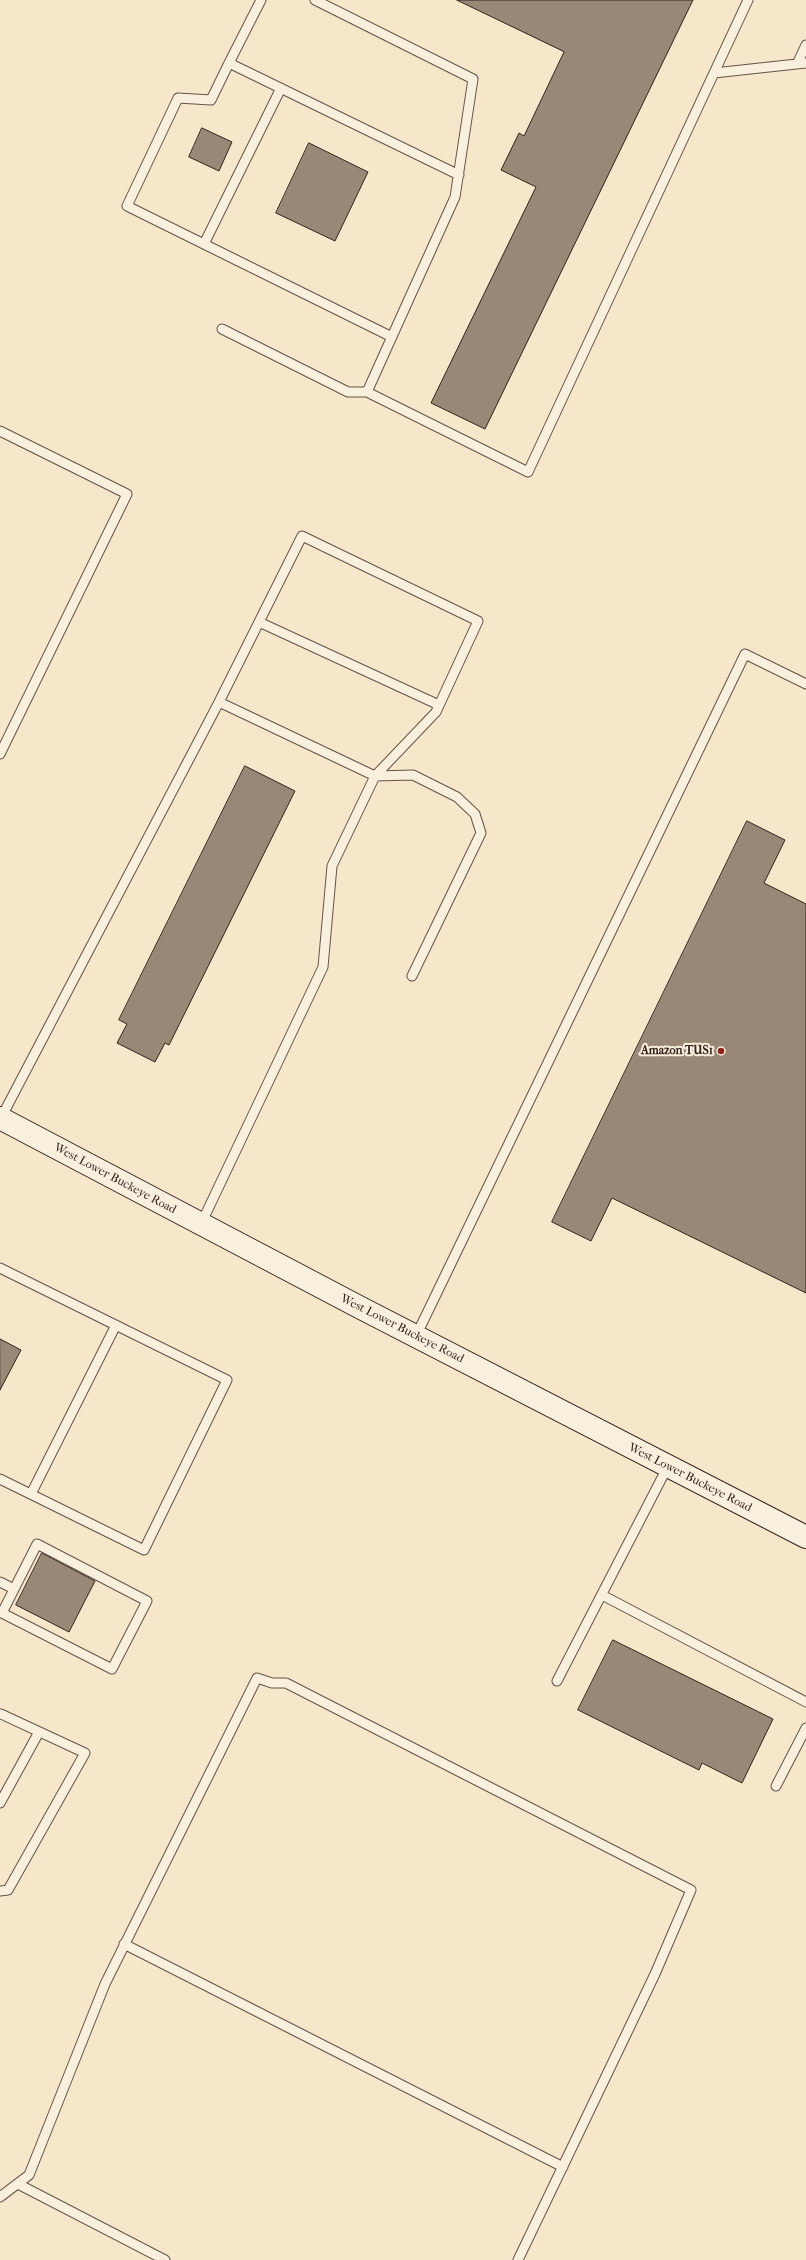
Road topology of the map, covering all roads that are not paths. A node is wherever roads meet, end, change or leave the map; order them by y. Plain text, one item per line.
1 (261, 0) edge
2 (315, 0) edge
3 (748, 0) edge
4 (806, 44) edge
5 (229, 63) junction
6 (801, 64) edge
7 (714, 73) junction
8 (281, 88) junction
9 (459, 175) junction
10 (204, 244) junction
11 (222, 329) dead end
12 (392, 337) junction
13 (367, 392) junction
14 (0, 430) edge
15 (259, 622) junction
16 (806, 684) edge
17 (219, 702) junction
18 (439, 705) junction
19 (1, 750) edge
20 (375, 776) junction
21 (412, 976) dead end
22 (0, 1118) edge
23 (201, 1224) junction
24 (0, 1268) edge
25 (116, 1325) junction
26 (416, 1336) junction
27 (668, 1466) junction
28 (0, 1479) edge
29 (31, 1494) junction
30 (806, 1537) edge
31 (0, 1582) edge
32 (14, 1589) junction
33 (602, 1596) junction
34 (557, 1681) dead end
35 (806, 1702) edge
36 (0, 1715) edge
37 (806, 1728) edge
38 (39, 1732) junction
39 (776, 1786) dead end
40 (0, 1803) edge
41 (0, 1891) edge
42 (124, 1944) junction
43 (563, 2167) junction
44 (18, 2184) junction
45 (0, 2198) edge
46 (165, 2260) edge
47 (518, 2260) edge

1 - 5 lane
2 - 9 lane
3 - 7 lane
4 - 6 lane
5 - 8 lane
5 - 10 lane
6 - 7 lane
7 - 13 lane
8 - 9 lane
8 - 10 lane
9 - 12 lane
10 - 12 lane
11 - 13 lane
12 - 13 lane
14 - 19 lane
15 - 17 lane
15 - 18 lane
15 - 18 lane
16 - 26 lane
17 - 20 lane
17 - 22 lane
18 - 20 lane
20 - 21 lane
20 - 23 lane
22 - 23 main road, West Lower Buckeye Road
23 - 26 main road, West Lower Buckeye Road
24 - 25 lane
25 - 29 lane
25 - 29 lane
26 - 27 main road, West Lower Buckeye Road
27 - 30 main road, West Lower Buckeye Road
27 - 33 lane
28 - 29 lane
31 - 32 lane
32 - 32 lane
33 - 34 lane
33 - 35 lane
36 - 38 lane
37 - 39 lane
38 - 40 lane
38 - 41 lane
42 - 43 lane
42 - 43 lane
42 - 44 lane
43 - 47 lane
44 - 45 lane
44 - 46 lane

